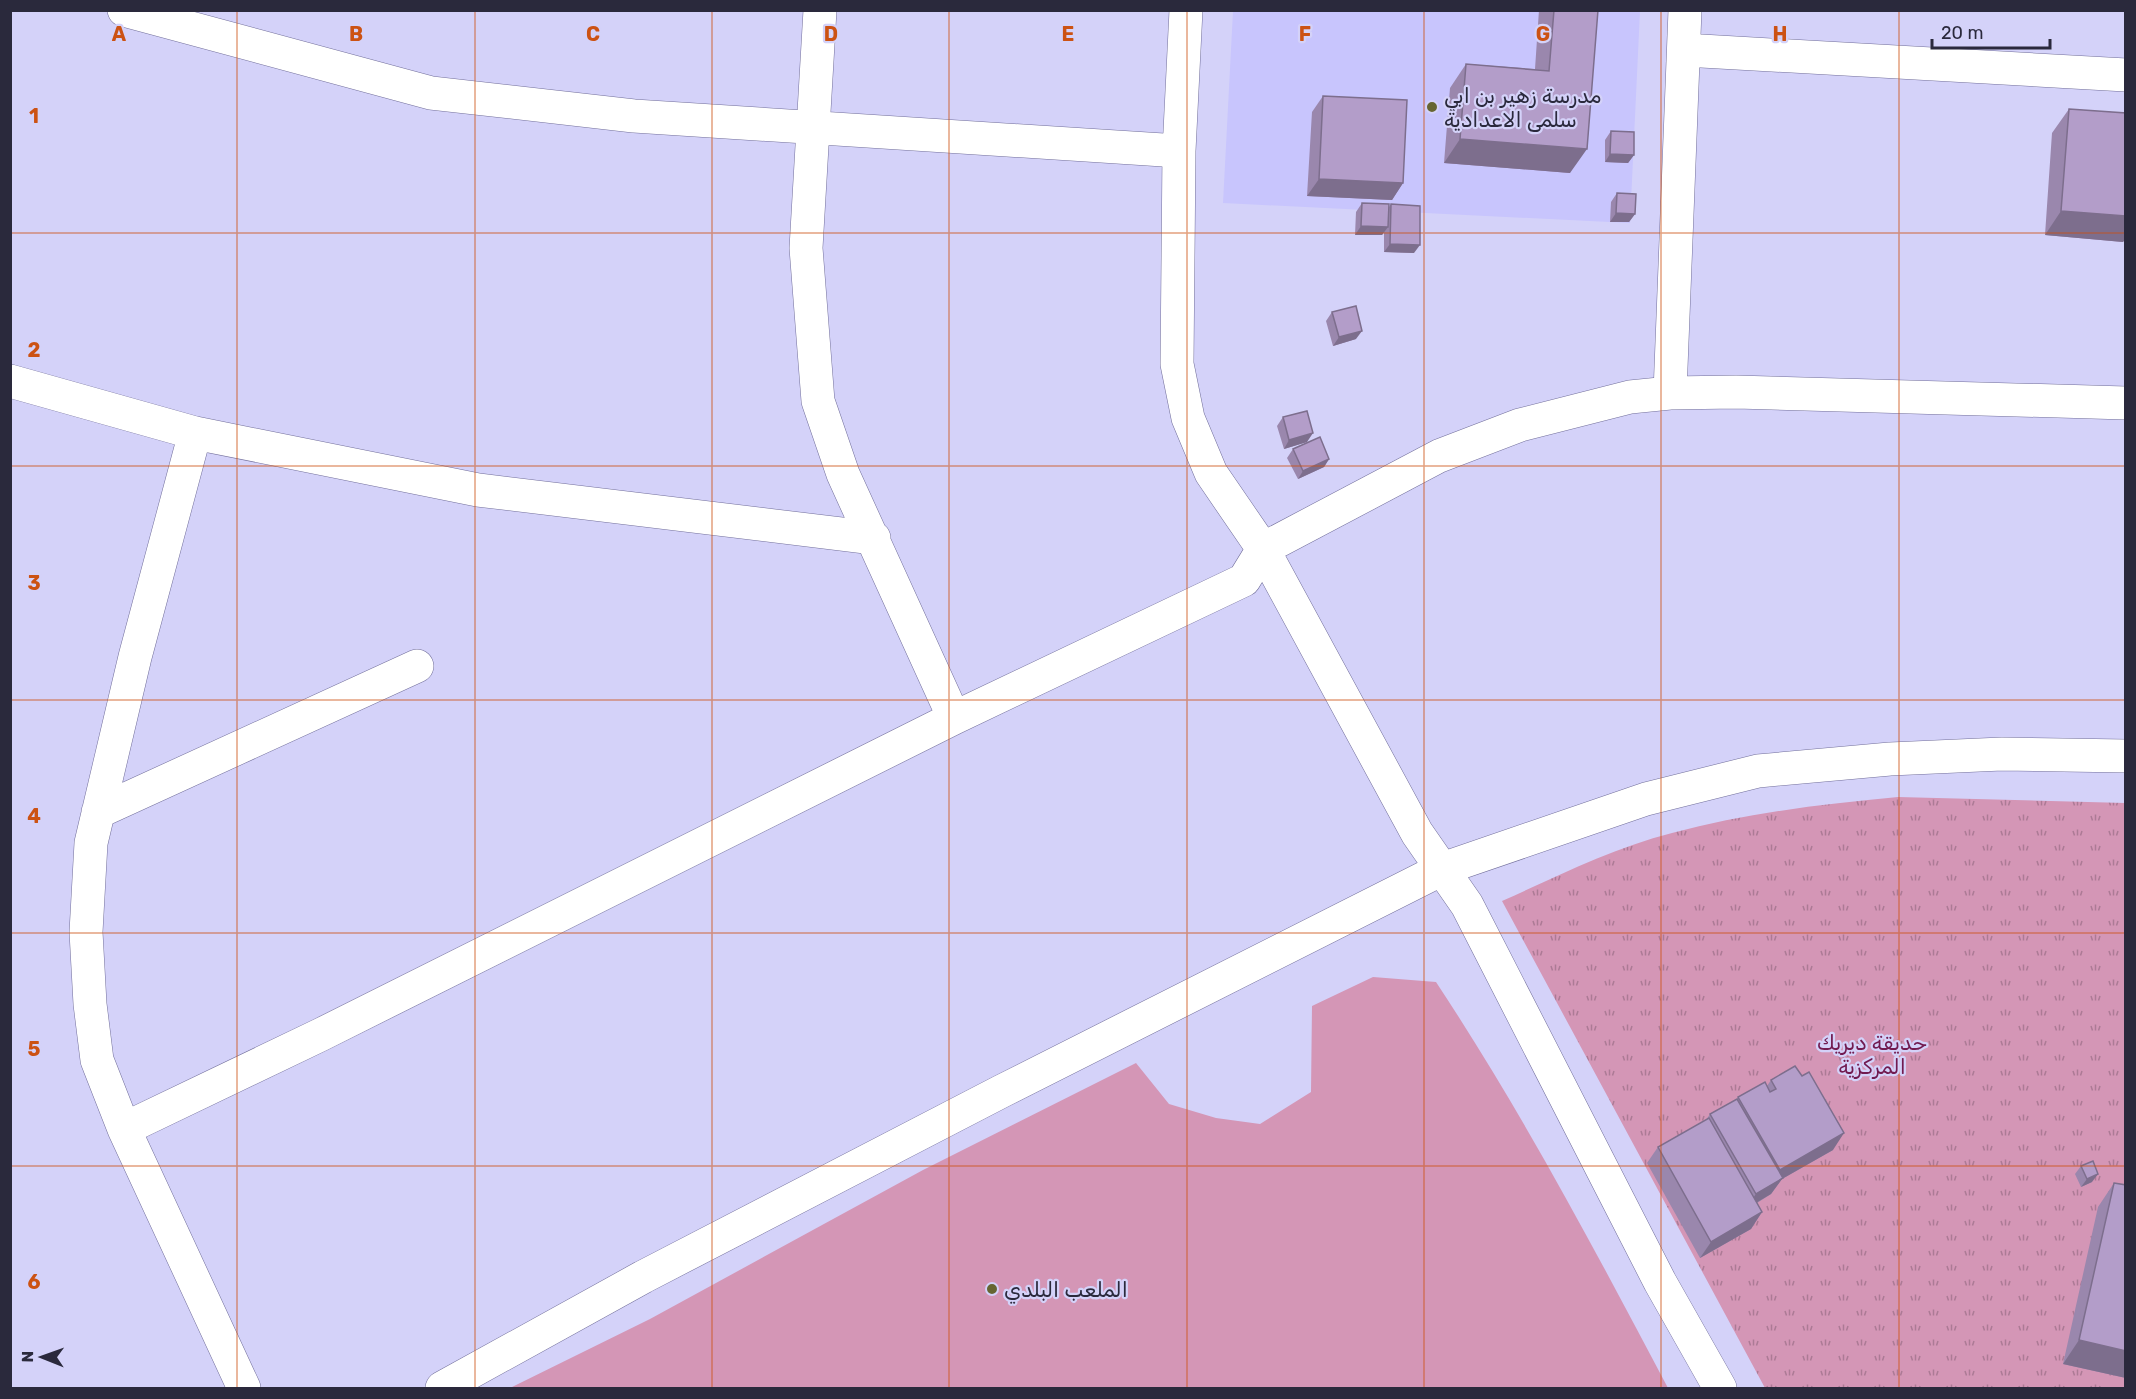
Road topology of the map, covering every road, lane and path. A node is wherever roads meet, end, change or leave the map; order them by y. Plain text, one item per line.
1 (124, 10) edge
2 (820, 10) edge
3 (1186, 10) edge
4 (1685, 10) edge
5 (1684, 50) junction
6 (2126, 75) edge
7 (813, 129) junction
8 (1179, 151) junction
9 (10, 381) edge
10 (1670, 393) junction
11 (2126, 403) edge
12 (195, 433) junction
13 (874, 538) junction
14 (1263, 549) junction
15 (417, 666) dead end
16 (954, 718) junction
17 (2126, 756) edge
18 (98, 812) junction
19 (1442, 869) junction
20 (124, 1129) junction
21 (244, 1389) edge
22 (442, 1389) edge
23 (1720, 1389) edge

1 - 7 street
2 - 7 street
3 - 8 street
4 - 5 street
5 - 6 street
5 - 10 street
7 - 8 street
7 - 13 street
8 - 14 street
9 - 12 street
10 - 11 street
10 - 14 street
12 - 13 street
12 - 18 street
13 - 16 street
14 - 16 street
14 - 19 street
15 - 18 street
16 - 20 street
17 - 19 street
18 - 20 street
19 - 22 street
19 - 23 street
20 - 21 street

